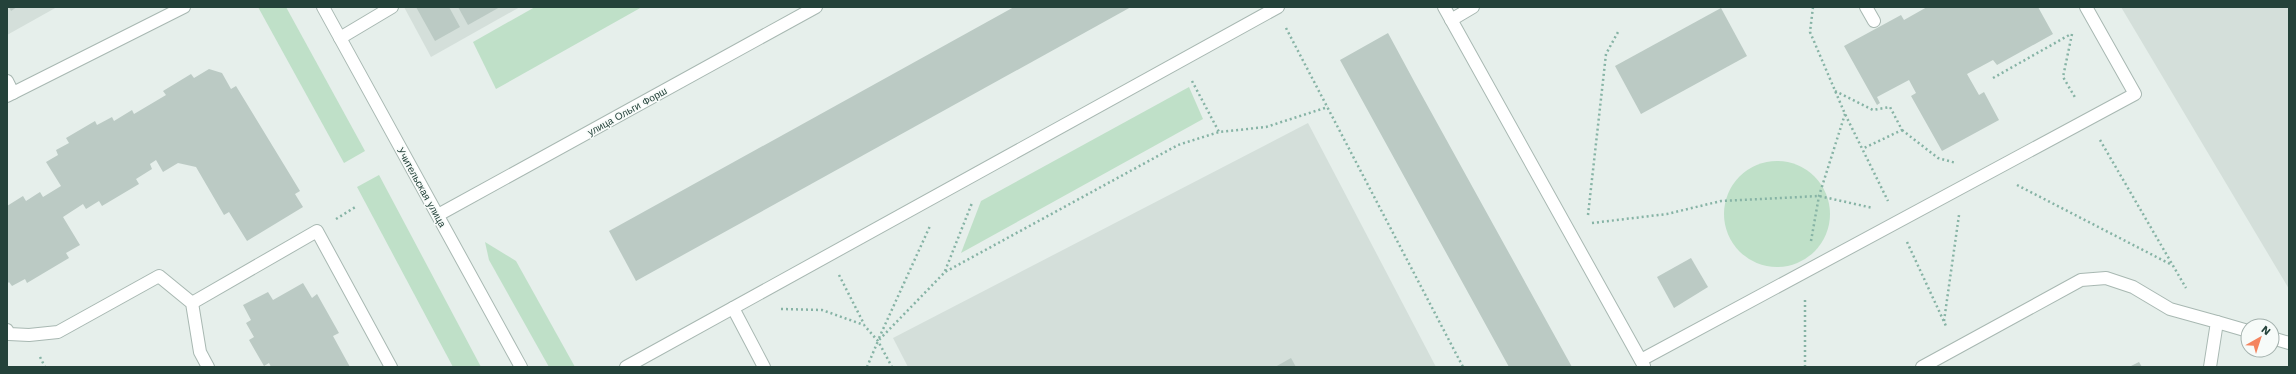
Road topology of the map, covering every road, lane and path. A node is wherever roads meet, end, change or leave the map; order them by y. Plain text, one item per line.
1 (184, 7) edge
2 (323, 7) edge
3 (392, 7) edge
4 (816, 7) edge
5 (1444, 7) edge
6 (1473, 7) edge
7 (1813, 7) edge
8 (1866, 7) edge
9 (2086, 7) edge
10 (1276, 8) edge
11 (1451, 20) junction
12 (1874, 21) dead end
13 (1618, 32) dead end
14 (340, 38) junction
15 (1181, 60) junction
16 (1992, 78) dead end
17 (7, 81) edge
18 (1834, 91) junction
19 (10, 94) edge
20 (1328, 107) junction
21 (2088, 120) junction
22 (1902, 130) junction
23 (1219, 132) junction
24 (1862, 149) junction
25 (985, 169) junction
26 (1991, 172) junction
27 (1963, 187) junction
28 (946, 190) junction
29 (438, 216) junction
30 (1895, 218) junction
31 (1587, 224) junction
32 (1570, 233) junction
33 (829, 255) junction
34 (2173, 266) junction
35 (945, 272) junction
36 (192, 303) junction
37 (732, 308) junction
38 (777, 309) dead end
39 (2204, 319) junction
40 (1944, 322) junction
41 (2217, 322) junction
42 (864, 325) junction
43 (2240, 329) edge
44 (7, 330) edge
45 (878, 341) junction
46 (1957, 348) junction
47 (1643, 363) edge
48 (208, 367) edge
49 (391, 367) edge
50 (521, 367) edge
51 (626, 367) edge
52 (764, 367) edge
53 (867, 367) edge
54 (892, 367) edge
55 (1464, 367) edge
56 (1922, 367) edge
57 (2210, 367) edge

1 - 19 street
2 - 14 street, Учительская улица
3 - 14 street
4 - 29 street, улица Ольги Форш
5 - 11 street
6 - 11 street
7 - 18 path
8 - 12 street
9 - 21 street
10 - 15 street
10 - 20 path
11 - 32 street
13 - 31 path
14 - 29 street, Учительская улица
15 - 23 path
15 - 25 street
16 - 21 path
17 - 19 street
18 - 22 path
18 - 24 path
20 - 23 path
20 - 55 path
21 - 26 street
21 - 34 path
22 - 24 path
22 - 26 path
23 - 35 path
24 - 30 path
25 - 28 street
25 - 35 path
26 - 27 street
26 - 34 path
27 - 30 street
27 - 40 path
28 - 33 street
28 - 45 path
29 - 50 street, Учительская улица
30 - 31 path
30 - 40 path
30 - 47 street
31 - 32 path
32 - 47 street
33 - 37 street
33 - 42 path
34 - 39 path
35 - 45 path
36 - 44 street
36 - 48 street
36 - 49 street
37 - 51 street
37 - 52 street
38 - 42 path
39 - 41 street
39 - 46 street
40 - 46 path
41 - 43 street
41 - 57 street
42 - 45 path
45 - 53 path
45 - 54 path
46 - 56 street

